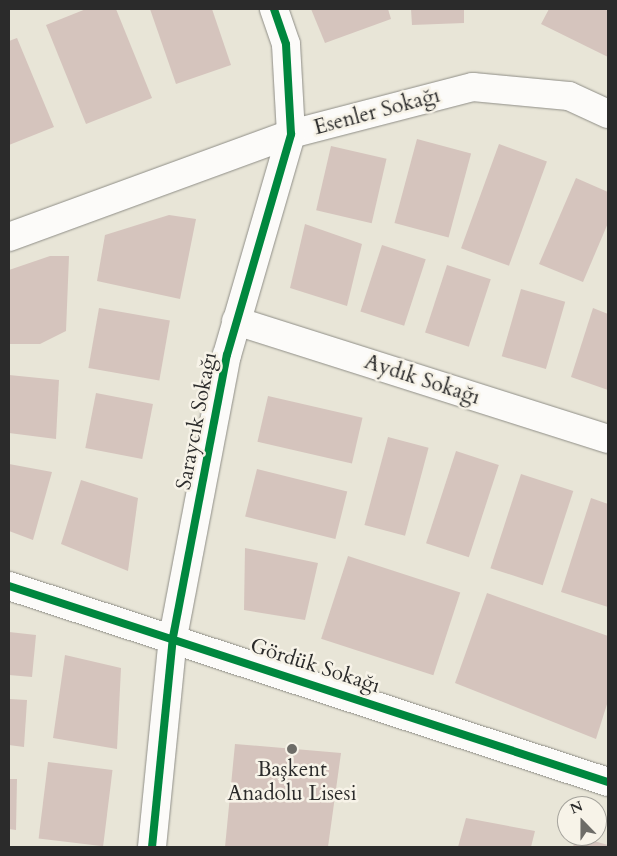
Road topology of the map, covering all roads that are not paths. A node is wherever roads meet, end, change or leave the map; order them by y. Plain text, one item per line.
1 (274, 9) edge
2 (608, 114) edge
3 (291, 134) junction
4 (9, 237) edge
5 (236, 321) junction
6 (608, 439) edge
7 (9, 586) edge
8 (172, 637) junction
9 (608, 782) edge
10 (152, 847) edge

1 - 3 street, Saraycık Sokağı
2 - 3 street, Esenler Sokağı
3 - 4 street, Esenler Sokağı
3 - 5 street, Saraycık Sokağı
5 - 6 street, Aydık Sokağı
5 - 8 street, Saraycık Sokağı
7 - 8 street, Gördük Sokağı
8 - 9 street, Gördük Sokağı
8 - 10 street, Saraycık Sokağı

